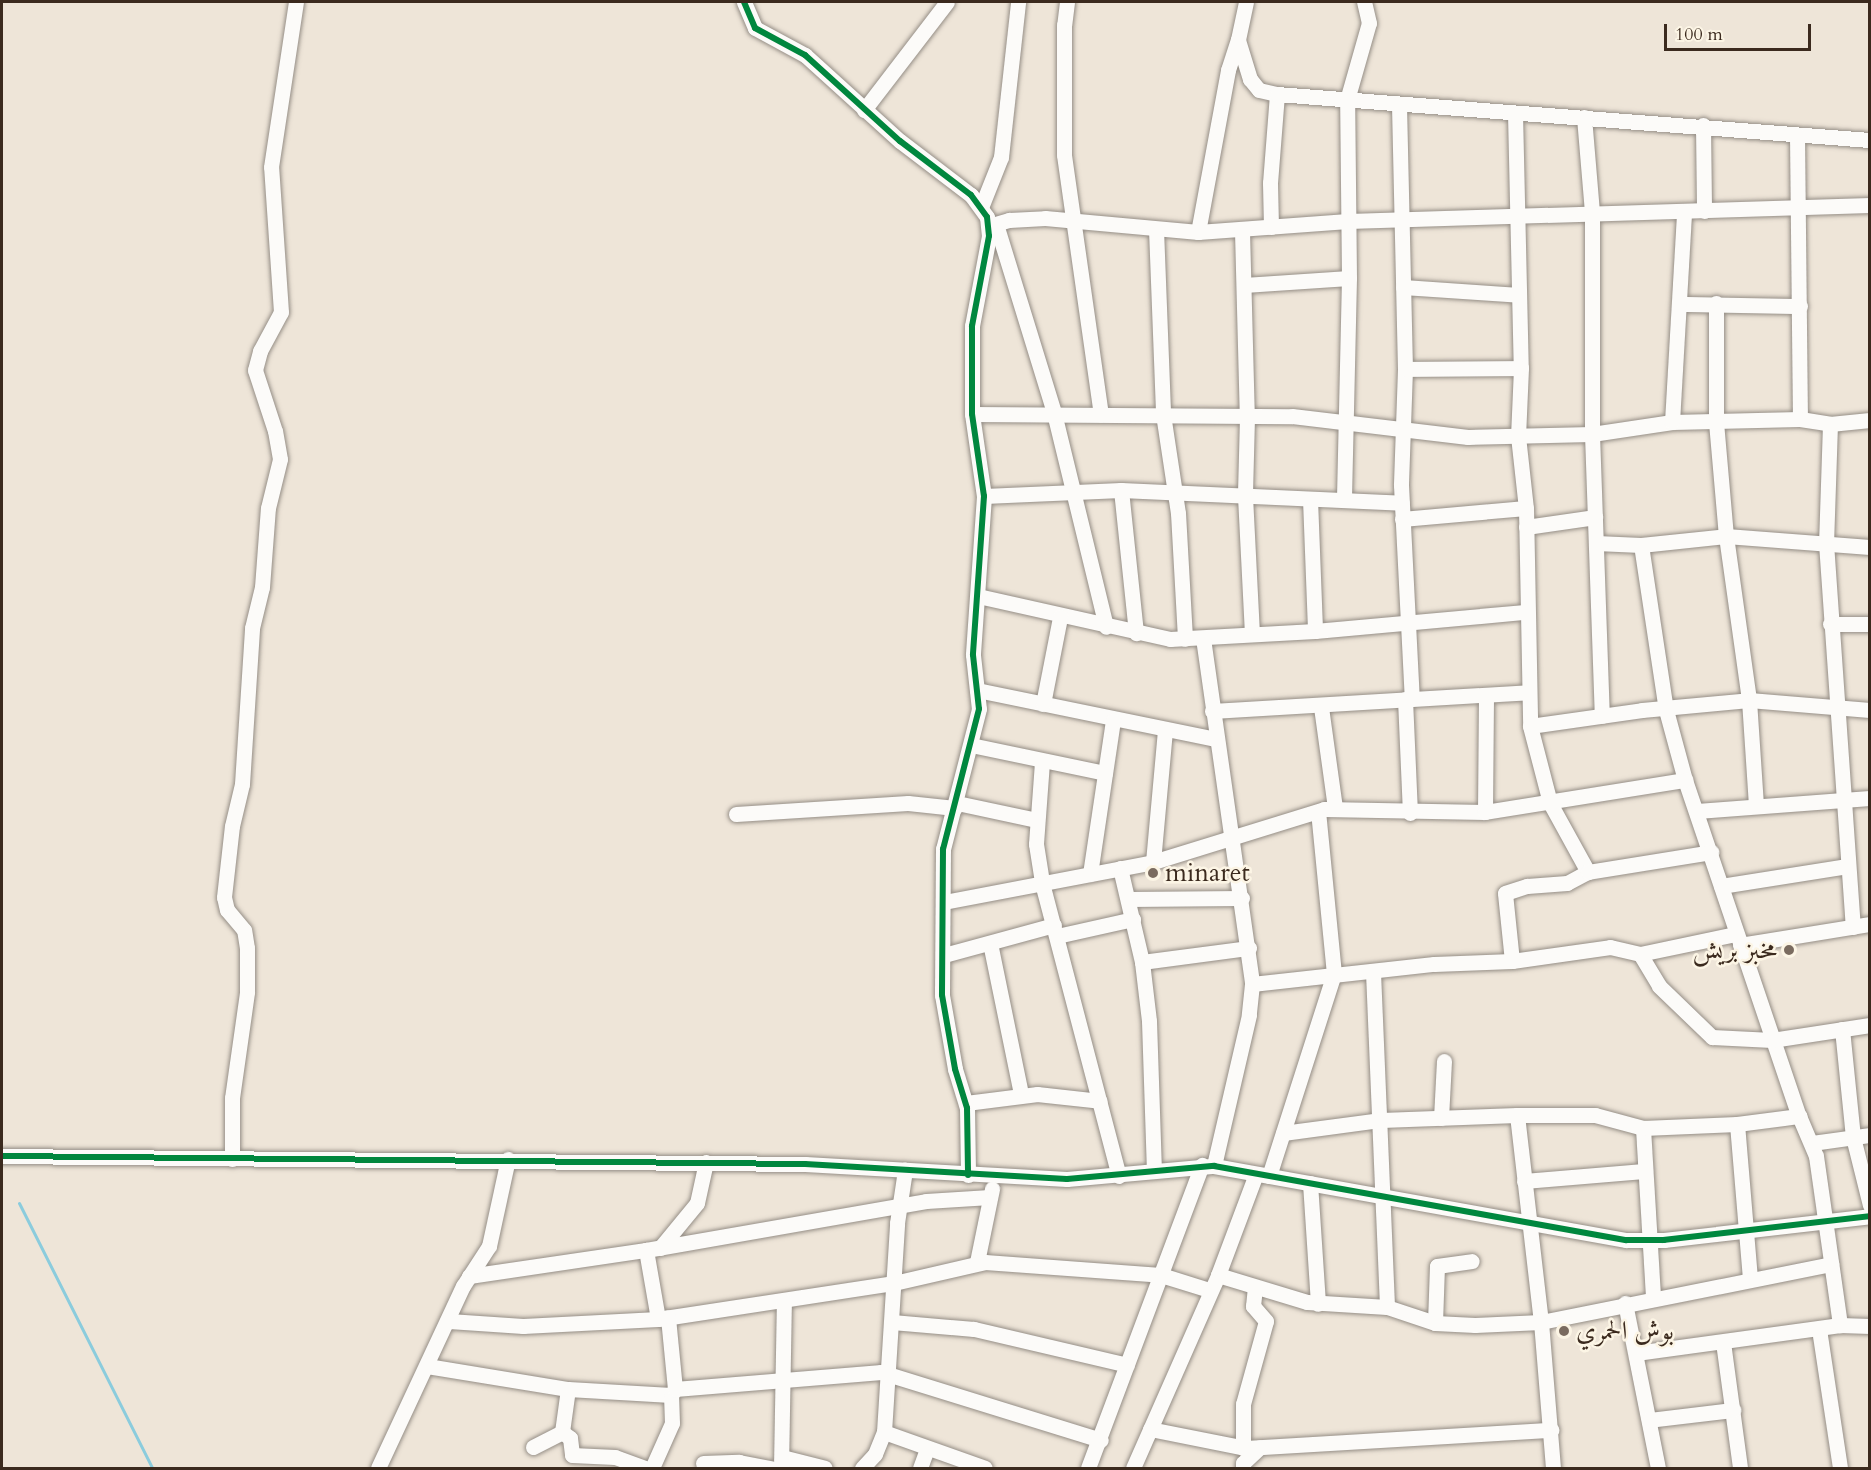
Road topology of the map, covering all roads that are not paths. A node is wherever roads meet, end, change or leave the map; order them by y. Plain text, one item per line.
1 (296, 2) edge
2 (744, 2) edge
3 (947, 2) edge
4 (1018, 2) edge
5 (1067, 2) edge
6 (1246, 2) edge
7 (1364, 2) edge
8 (1238, 40) junction
9 (1277, 94) junction
10 (1347, 100) junction
11 (1399, 105) junction
12 (864, 110) junction
13 (1515, 113) junction
14 (1584, 117) junction
15 (1703, 125) junction
16 (1797, 135) junction
17 (1869, 140) edge
18 (982, 205) junction
19 (1869, 205) edge
20 (1798, 209) junction
21 (1684, 211) junction
22 (1704, 211) junction
23 (1592, 213) junction
24 (1517, 215) junction
25 (1075, 220) junction
26 (1402, 220) junction
27 (1348, 221) junction
28 (992, 225) junction
29 (1271, 227) junction
30 (1156, 230) junction
31 (1242, 231) junction
32 (1198, 232) junction
33 (1349, 278) junction
34 (1244, 285) junction
35 (1403, 287) junction
36 (1519, 295) junction
37 (1716, 303) junction
38 (1681, 304) junction
39 (1800, 306) junction
40 (1521, 368) junction
41 (1405, 369) junction
42 (1054, 413) junction
43 (972, 414) junction
44 (1101, 414) junction
45 (1163, 414) junction
46 (1247, 417) junction
47 (1800, 419) junction
48 (1869, 420) edge
49 (1344, 422) junction
50 (1672, 422) junction
51 (1716, 422) junction
52 (1830, 424) junction
53 (1400, 430) junction
54 (1592, 434) junction
55 (1518, 436) junction
56 (1121, 490) junction
57 (1073, 492) junction
58 (1175, 495) junction
59 (984, 496) junction
60 (1245, 496) junction
61 (1344, 498) junction
62 (1310, 499) junction
63 (1526, 508) junction
64 (1402, 511) junction
65 (1595, 517) junction
66 (1526, 527) junction
67 (1726, 536) junction
68 (1596, 543) junction
69 (1826, 543) junction
70 (1641, 545) junction
71 (1869, 547) edge
72 (978, 596) junction
73 (1525, 612) junction
74 (1060, 617) junction
75 (1407, 620) junction
76 (1830, 624) junction
77 (1869, 624) edge
78 (1106, 627) junction
79 (1315, 631) junction
80 (1252, 632) junction
81 (1136, 633) junction
82 (1203, 638) junction
83 (1185, 639) junction
84 (977, 690) junction
85 (1528, 692) junction
86 (1486, 695) junction
87 (1408, 699) junction
88 (1749, 700) junction
89 (1042, 704) junction
90 (1321, 707) junction
91 (1835, 708) junction
92 (1665, 710) junction
93 (1869, 710) edge
94 (1212, 711) junction
95 (1602, 716) junction
96 (1113, 721) junction
97 (1530, 726) junction
98 (1165, 731) junction
99 (1215, 739) junction
100 (971, 745) junction
101 (1042, 762) junction
102 (1105, 773) junction
103 (1685, 780) junction
104 (1869, 798) edge
105 (1841, 801) junction
106 (1550, 803) junction
107 (1756, 804) junction
108 (956, 806) junction
109 (1335, 808) junction
110 (1697, 811) junction
111 (1318, 812) junction
112 (1485, 812) junction
113 (736, 813) dead end
114 (1410, 813) junction
115 (1037, 820) junction
116 (1232, 838) junction
117 (1711, 852) junction
118 (1154, 862) junction
119 (1847, 866) junction
120 (1120, 868) junction
121 (1588, 872) junction
122 (1090, 874) junction
123 (1042, 883) junction
124 (1721, 886) junction
125 (1242, 898) junction
126 (1128, 899) junction
127 (944, 902) junction
128 (1133, 919) junction
129 (1869, 924) edge
130 (1853, 927) junction
131 (1055, 931) junction
132 (1738, 940) junction
133 (990, 943) junction
134 (1249, 948) junction
135 (1640, 954) junction
136 (944, 955) junction
137 (1512, 961) junction
138 (1142, 962) junction
139 (1373, 972) junction
140 (1334, 974) junction
141 (1252, 984) junction
142 (1869, 1025) edge
143 (1842, 1029) junction
144 (1772, 1040) junction
145 (1444, 1061) dead end
146 (1021, 1094) junction
147 (1100, 1101) junction
148 (966, 1103) junction
149 (1516, 1115) junction
150 (1798, 1116) junction
151 (1440, 1118) junction
152 (1381, 1120) junction
153 (1737, 1124) junction
154 (1642, 1128) junction
155 (1283, 1133) junction
156 (1869, 1135) edge
157 (1853, 1137) junction
158 (1812, 1143) junction
159 (2, 1156) edge
160 (232, 1159) junction
161 (508, 1159) junction
162 (706, 1162) junction
163 (1208, 1165) junction
164 (905, 1170) junction
165 (1154, 1171) junction
166 (1644, 1171) junction
167 (968, 1175) junction
168 (1262, 1175) junction
169 (1119, 1176) junction
170 (995, 1177) junction
171 (1524, 1181) junction
172 (1310, 1183) junction
173 (1383, 1196) junction
174 (990, 1197) junction
175 (900, 1205) junction
176 (1869, 1205) edge
177 (1869, 1216) edge
178 (1826, 1222) junction
179 (1530, 1225) junction
180 (1746, 1232) junction
181 (1650, 1240) junction
182 (653, 1249) junction
183 (1472, 1261) dead end
184 (977, 1263) junction
185 (1831, 1264) junction
186 (1161, 1275) junction
187 (1218, 1275) junction
188 (469, 1276) junction
189 (1750, 1279) junction
190 (894, 1283) junction
191 (1255, 1287) junction
192 (1209, 1290) junction
193 (1653, 1297) junction
194 (784, 1301) junction
195 (1625, 1303) junction
196 (1318, 1304) junction
197 (1387, 1307) junction
198 (663, 1318) junction
199 (449, 1321) junction
200 (892, 1322) junction
201 (1542, 1322) junction
202 (1435, 1323) junction
203 (1840, 1325) junction
204 (1869, 1326) edge
205 (1818, 1329) junction
206 (1723, 1342) junction
207 (1636, 1353) junction
208 (1127, 1365) junction
209 (427, 1366) junction
210 (889, 1374) junction
211 (785, 1379) junction
212 (567, 1389) junction
213 (673, 1392) junction
214 (1733, 1410) junction
215 (1649, 1420) junction
216 (1150, 1429) junction
217 (1551, 1430) junction
218 (562, 1432) junction
219 (884, 1432) junction
220 (1101, 1440) junction
221 (533, 1447) dead end
222 (1260, 1447) junction
223 (1243, 1448) junction
224 (927, 1449) junction
225 (703, 1463) dead end
226 (782, 1463) edge
227 (378, 1468) edge
228 (645, 1468) edge
229 (652, 1468) edge
230 (771, 1468) edge
231 (825, 1468) edge
232 (862, 1468) edge
233 (920, 1468) edge
234 (985, 1468) edge
235 (1088, 1468) edge
236 (1132, 1468) edge
237 (1242, 1468) edge
238 (1553, 1468) edge
239 (1658, 1468) edge
240 (1740, 1468) edge
241 (1840, 1468) edge

1 - 160 street
2 - 12 street
3 - 12 street
4 - 18 street
5 - 25 street
6 - 8 street
7 - 10 street
8 - 9 street
8 - 32 street
9 - 10 street
9 - 29 street
10 - 11 street
10 - 27 street
11 - 13 street
11 - 26 street
12 - 18 street
13 - 14 street
13 - 24 street
14 - 15 street
14 - 23 street
15 - 16 street
15 - 22 street
16 - 17 street
16 - 20 street
18 - 28 street
19 - 20 street
20 - 22 street
20 - 39 street
21 - 22 street
21 - 23 street
21 - 38 street
23 - 24 street
23 - 54 street
24 - 26 street
24 - 36 street
25 - 28 street
25 - 30 street
25 - 44 street
26 - 27 street
26 - 35 street
27 - 29 street
27 - 33 street
28 - 42 street
28 - 43 street
29 - 31 street
30 - 32 street
30 - 45 street
31 - 32 street
31 - 34 street
33 - 34 street
33 - 49 street
34 - 46 street
35 - 36 street
35 - 41 street
36 - 40 street
37 - 38 street
37 - 39 street
37 - 51 street
38 - 50 street
39 - 47 street
40 - 41 street
40 - 55 street
41 - 53 street
42 - 43 street
42 - 44 street
42 - 57 street
43 - 59 street
44 - 45 street
45 - 46 street
45 - 58 street
46 - 49 street
46 - 60 street
47 - 51 street
47 - 52 street
48 - 52 street
49 - 53 street
49 - 61 street
50 - 51 street
50 - 54 street
51 - 67 street
52 - 69 street
53 - 55 street
53 - 64 street
54 - 55 street
54 - 65 street
55 - 63 street
56 - 57 street
56 - 58 street
56 - 81 street
57 - 59 street
57 - 78 street
58 - 60 street
58 - 83 street
59 - 72 street
60 - 62 street
60 - 80 street
61 - 62 street
61 - 64 street
62 - 79 street
63 - 64 street
63 - 66 street
64 - 75 street
65 - 66 street
65 - 68 street
66 - 73 street
67 - 69 street
67 - 70 street
67 - 88 street
68 - 70 street
68 - 95 street
69 - 71 street
69 - 76 street
70 - 92 street
72 - 74 street
72 - 84 street
73 - 75 street
73 - 85 street
74 - 78 street
74 - 89 street
75 - 79 street
75 - 87 street
76 - 77 street
76 - 91 street
78 - 81 street
79 - 80 street
80 - 82 street
81 - 83 street
82 - 83 street
82 - 94 street
84 - 89 street
84 - 100 street
85 - 86 street
85 - 97 street
86 - 87 street
86 - 112 street
87 - 90 street
87 - 114 street
88 - 91 street
88 - 92 street
88 - 107 street
89 - 96 street
90 - 94 street
90 - 109 street
91 - 93 street
91 - 105 street
92 - 95 street
92 - 103 street
94 - 99 street
95 - 97 street
96 - 98 street
96 - 102 street
97 - 106 street
98 - 99 street
98 - 118 street
99 - 116 street
100 - 101 street
100 - 108 street
101 - 102 street
101 - 115 street
102 - 122 street
103 - 106 street
103 - 110 street
104 - 105 street
105 - 107 street
105 - 119 street
106 - 112 street
106 - 121 street
107 - 110 street
108 - 113 street
108 - 115 street
108 - 127 street
109 - 111 street
109 - 114 street
110 - 117 street
111 - 116 street
111 - 140 street
112 - 114 street
115 - 123 street
116 - 118 street
116 - 125 street
117 - 121 street
117 - 124 street
118 - 120 street
119 - 124 street
119 - 130 street
120 - 122 street
120 - 126 street
121 - 137 street
122 - 123 street
123 - 127 street
123 - 131 street
124 - 132 street
125 - 126 street
125 - 134 street
126 - 128 street
127 - 136 street
128 - 131 street
128 - 138 street
129 - 130 street
130 - 132 street
131 - 133 street
131 - 147 street
132 - 135 street
132 - 144 street
133 - 136 street
133 - 146 street
134 - 138 street
134 - 141 street
135 - 137 street
135 - 144 street
136 - 148 street
137 - 139 street
138 - 165 street
139 - 140 street
139 - 152 street
140 - 141 street
140 - 155 street
141 - 163 street
142 - 143 street
143 - 144 street
143 - 157 street
144 - 150 street
145 - 151 street
146 - 147 street
146 - 148 street
147 - 169 street
148 - 167 street
149 - 151 street
149 - 154 street
149 - 171 street
150 - 153 street
150 - 158 street
151 - 152 street
152 - 155 street
152 - 173 street
153 - 154 street
153 - 180 street
154 - 166 street
155 - 168 street
156 - 157 street
157 - 158 street
157 - 176 street
158 - 178 street
159 - 160 street
160 - 161 street
161 - 162 street
161 - 188 street
162 - 164 street
162 - 182 street
163 - 165 street
163 - 168 street
163 - 186 street
164 - 167 street
164 - 175 street
165 - 169 street
166 - 171 street
166 - 181 street
167 - 170 street
168 - 172 street
168 - 187 street
169 - 170 street
170 - 174 street
171 - 179 street
172 - 173 street
172 - 196 street
173 - 179 street
173 - 197 street
174 - 175 street
174 - 184 street
175 - 182 street
175 - 190 street
177 - 178 street
178 - 180 street
178 - 185 street
179 - 181 street
179 - 201 street
180 - 181 street
180 - 189 street
181 - 193 street
182 - 188 street
182 - 198 street
183 - 202 street
184 - 186 street
184 - 190 street
185 - 189 street
185 - 203 street
186 - 192 street
186 - 208 street
187 - 191 street
187 - 192 street
188 - 199 street
189 - 193 street
190 - 194 street
190 - 200 street
191 - 196 street
191 - 223 street
192 - 216 street
193 - 195 street
194 - 198 street
194 - 211 street
195 - 201 street
195 - 207 street
196 - 197 street
197 - 202 street
198 - 199 street
198 - 213 street
199 - 209 street
200 - 208 street
200 - 210 street
201 - 202 street
201 - 217 street
203 - 204 street
203 - 205 street
205 - 206 street
205 - 241 street
206 - 207 street
206 - 214 street
207 - 215 street
208 - 220 street
209 - 212 street
209 - 227 street
210 - 211 street
210 - 219 street
210 - 220 street
211 - 213 street
211 - 226 street
212 - 213 street
212 - 218 street
213 - 229 street
214 - 215 street
214 - 240 street
215 - 239 street
216 - 223 street
216 - 236 street
217 - 222 street
217 - 238 street
218 - 221 street
218 - 228 street
219 - 224 street
219 - 232 street
220 - 235 street
222 - 223 street
222 - 237 street
224 - 233 street
224 - 234 street
225 - 230 street
226 - 231 street

